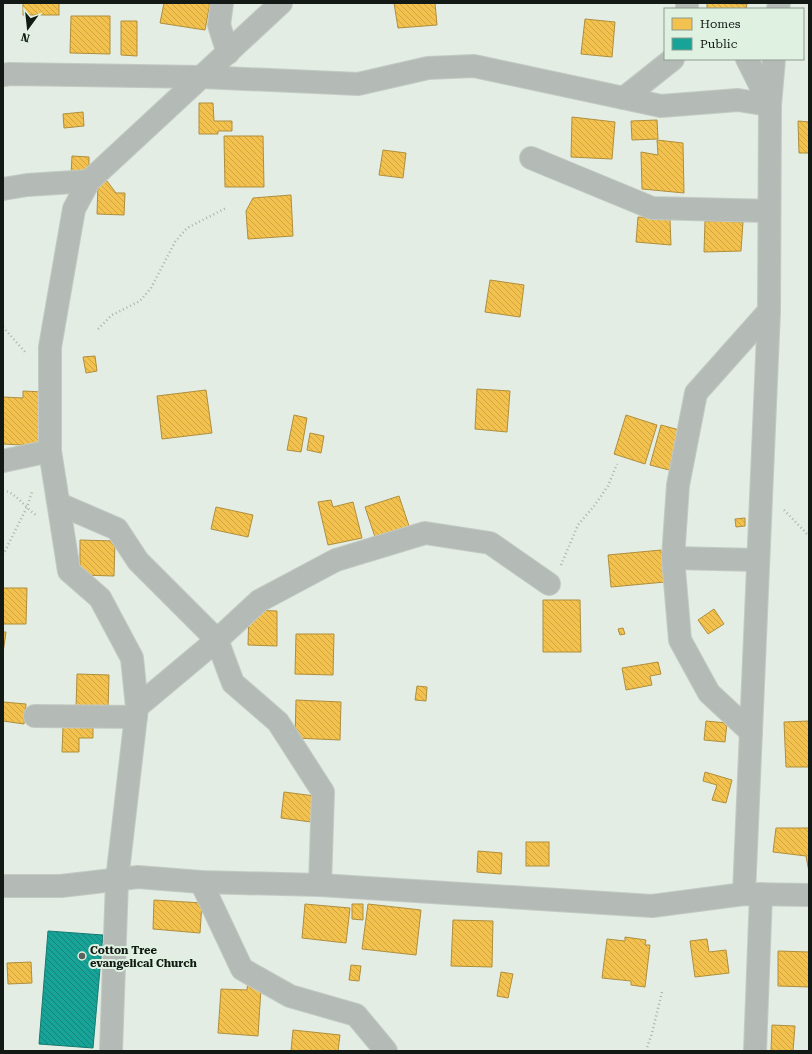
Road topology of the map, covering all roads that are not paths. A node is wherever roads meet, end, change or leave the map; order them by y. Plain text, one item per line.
1 (222, 3) edge
2 (281, 3) edge
3 (228, 53) junction
4 (672, 60) edge
5 (748, 60) edge
6 (774, 60) edge
7 (3, 75) edge
8 (202, 77) junction
9 (624, 98) junction
10 (770, 105) junction
11 (531, 158) dead end
12 (89, 181) junction
13 (3, 189) edge
14 (769, 211) junction
15 (769, 311) junction
16 (50, 451) junction
17 (3, 460) edge
18 (59, 504) junction
19 (672, 558) junction
20 (758, 560) junction
21 (549, 584) road end
22 (218, 640) junction
23 (137, 712) junction
24 (35, 716) dead end
25 (751, 732) junction
26 (117, 880) junction
27 (201, 882) junction
28 (320, 885) junction
29 (3, 886) edge
30 (752, 894) junction
31 (809, 895) edge
32 (111, 1051) edge
33 (386, 1051) edge
34 (755, 1051) edge

1 - 3 street
2 - 3 street
3 - 8 street
4 - 9 street
5 - 10 street
6 - 10 street
7 - 8 street
8 - 9 street
8 - 12 street
9 - 10 street
10 - 14 street
11 - 14 street
12 - 13 street
12 - 16 street
14 - 15 street
15 - 19 street
15 - 20 street
16 - 17 street
16 - 18 street
18 - 22 street
18 - 23 street
19 - 20 street
19 - 25 street
20 - 25 street
21 - 22 street
22 - 23 street
22 - 28 street
23 - 24 street
23 - 26 street
25 - 30 street
26 - 27 street
26 - 29 street
26 - 32 street
27 - 28 street
27 - 33 street
28 - 30 street
30 - 31 street
30 - 34 street

